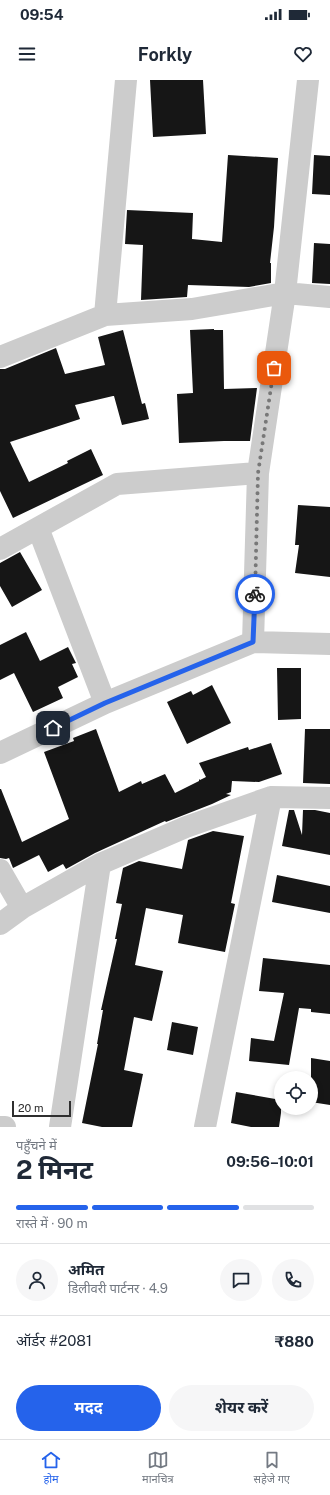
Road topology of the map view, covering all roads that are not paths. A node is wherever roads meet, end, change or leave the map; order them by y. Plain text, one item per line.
1 (126, 80) edge
2 (308, 80) edge
3 (285, 294) junction
4 (330, 297) edge
5 (105, 315) junction
6 (0, 357) edge
7 (258, 473) junction
8 (38, 528) junction
9 (0, 549) edge
10 (253, 642) junction
11 (330, 644) edge
12 (105, 703) junction
13 (0, 753) edge
14 (271, 797) junction
15 (330, 798) edge
16 (100, 864) junction
17 (0, 870) edge
18 (22, 908) junction
19 (0, 924) edge
20 (0, 1127) edge
21 (5, 1127) edge
22 (60, 1127) edge
23 (205, 1127) edge

1 - 5 street
2 - 3 street
3 - 4 street
3 - 5 street
3 - 7 street
5 - 6 street
7 - 8 street
7 - 10 street
8 - 9 street
8 - 12 street
10 - 11 street
10 - 12 street
12 - 13 street
14 - 15 street
14 - 16 street
14 - 23 street
16 - 18 street
16 - 22 street
17 - 18 street
18 - 19 street
20 - 21 street

